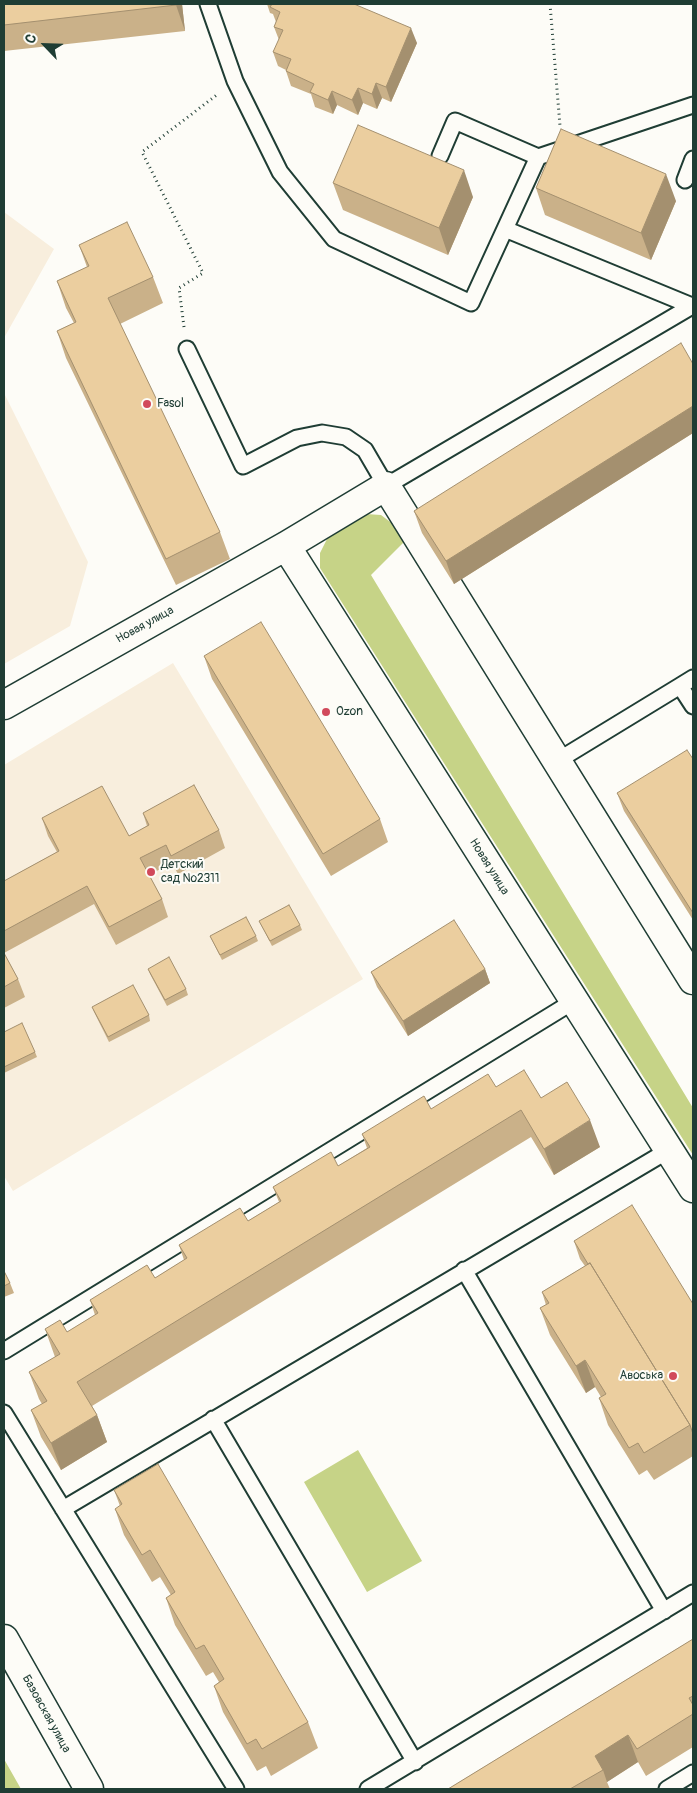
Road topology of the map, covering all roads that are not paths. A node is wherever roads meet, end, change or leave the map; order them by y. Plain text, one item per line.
1 (208, 4) edge
2 (693, 105) edge
3 (440, 156) dead end
4 (538, 157) junction
5 (693, 159) edge
6 (685, 180) dead end
7 (505, 228) junction
8 (187, 349) road end
9 (386, 486) junction
10 (286, 546) junction
11 (693, 678) edge
12 (680, 686) junction
13 (4, 705) edge
14 (693, 706) edge
15 (557, 761) junction
16 (693, 980) edge
17 (574, 1001) junction
18 (669, 1150) junction
19 (693, 1188) edge
20 (464, 1270) junction
21 (4, 1351) edge
22 (4, 1413) edge
23 (213, 1419) junction
24 (63, 1509) junction
25 (693, 1593) edge
26 (664, 1611) junction
27 (4, 1639) edge
28 (415, 1762) junction
29 (693, 1773) edge
30 (88, 1789) edge
31 (236, 1789) edge
32 (368, 1789) edge
33 (667, 1789) edge

1 - 7 lane
2 - 4 lane
3 - 4 lane
4 - 7 lane
5 - 6 lane
7 - 9 lane
8 - 9 lane
9 - 10 street, Новая улица
9 - 15 street
10 - 13 street, Новая улица
10 - 17 street, Новая улица
11 - 12 lane
12 - 14 lane
12 - 15 lane
15 - 16 street
17 - 18 street, Новая улица
17 - 21 lane
18 - 19 street, Новая улица
18 - 20 lane
20 - 23 lane
20 - 26 lane
22 - 24 lane
23 - 24 lane
23 - 28 lane
24 - 31 lane
25 - 26 lane
26 - 28 lane
27 - 30 street, Базовская улица
28 - 32 lane
29 - 33 lane

